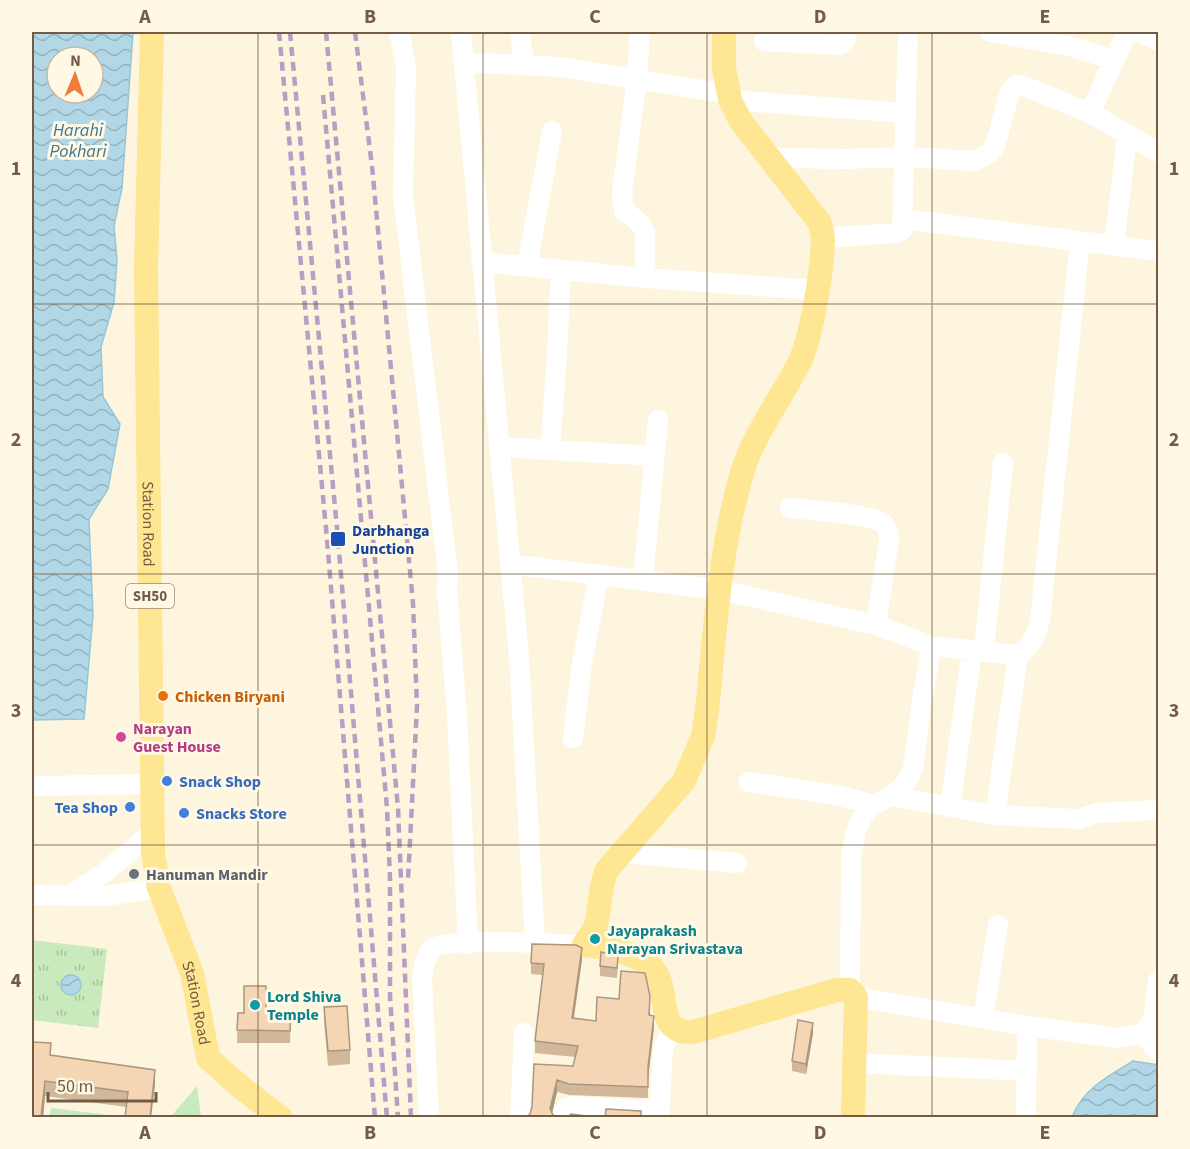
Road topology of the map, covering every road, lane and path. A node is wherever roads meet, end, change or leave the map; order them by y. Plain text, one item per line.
1 (152, 32) edge
2 (399, 32) edge
3 (461, 32) edge
4 (520, 32) edge
5 (640, 32) edge
6 (724, 32) edge
7 (847, 32) edge
8 (908, 32) edge
9 (990, 32) edge
10 (1126, 32) edge
11 (1139, 32) edge
12 (765, 41) dead end
13 (1158, 41) edge
14 (1114, 60) junction
15 (464, 62) junction
16 (524, 64) junction
17 (637, 80) junction
18 (729, 97) junction
19 (906, 113) junction
20 (1090, 113) junction
21 (552, 131) dead end
22 (1128, 136) junction
23 (1158, 152) edge
24 (906, 157) junction
25 (770, 158) junction
26 (903, 219) junction
27 (823, 238) junction
28 (1080, 241) junction
29 (1114, 246) junction
30 (1158, 251) edge
31 (481, 262) junction
32 (527, 266) junction
33 (561, 270) junction
34 (645, 278) junction
35 (817, 290) junction
36 (658, 420) dead end
37 (499, 447) junction
38 (550, 450) junction
39 (655, 456) junction
40 (1003, 463) dead end
41 (790, 508) dead end
42 (510, 564) junction
43 (599, 575) junction
44 (643, 580) junction
45 (720, 590) junction
46 (876, 625) junction
47 (932, 646) junction
48 (978, 651) junction
49 (1018, 655) junction
50 (573, 738) dead end
51 (749, 782) dead end
52 (152, 784) junction
53 (32, 786) edge
54 (882, 800) junction
55 (950, 807) junction
56 (1158, 810) edge
57 (995, 815) junction
58 (153, 832) junction
59 (622, 853) junction
60 (737, 863) dead end
61 (159, 888) junction
62 (32, 895) edge
63 (69, 896) junction
64 (998, 925) dead end
65 (595, 940) junction
66 (535, 942) junction
67 (468, 944) junction
68 (1158, 981) edge
69 (853, 993) junction
70 (983, 1018) junction
71 (672, 1026) junction
72 (1027, 1026) junction
73 (524, 1033) dead end
74 (1142, 1033) junction
75 (1158, 1051) edge
76 (855, 1063) junction
77 (1027, 1071) junction
78 (660, 1114) edge
79 (281, 1118) edge
80 (429, 1118) edge
81 (520, 1118) edge
82 (562, 1118) edge
83 (853, 1118) edge
84 (1026, 1118) edge

1 - 52 main road, Station Road / SH50
2 - 67 street
3 - 15 street
4 - 16 street
5 - 17 street
6 - 18 main road
7 - 12 street
8 - 19 street
9 - 14 street
10 - 14 street
11 - 13 street
14 - 20 street
15 - 16 street
15 - 31 street
16 - 17 street
17 - 18 street
17 - 34 street
18 - 19 street
18 - 25 main road
19 - 24 street
20 - 22 street
20 - 24 street
21 - 32 street
22 - 23 street
22 - 29 street
24 - 25 street
24 - 26 street
25 - 27 main road
26 - 27 street
26 - 28 street
27 - 35 main road
28 - 29 street
28 - 49 street
29 - 30 street
31 - 32 street
31 - 37 street
32 - 33 street
33 - 34 street
33 - 38 street
34 - 35 street
35 - 45 main road
36 - 39 street
37 - 38 street
37 - 42 street
38 - 39 street
39 - 44 street
40 - 48 street
41 - 46 street
42 - 43 street
42 - 66 street
43 - 44 street
43 - 50 street
44 - 45 street
45 - 46 street
45 - 59 main road
46 - 47 street
47 - 48 street
47 - 54 street
48 - 49 street
48 - 55 street
49 - 57 street
51 - 54 street
52 - 53 street
52 - 58 main road, Station Road / SH50
54 - 55 street
54 - 69 street
55 - 57 street
56 - 57 street
58 - 61 main road, Station Road / SH50
58 - 63 street
59 - 60 street
59 - 65 main road
61 - 63 street
61 - 79 main road, Station Road / SH50
62 - 63 street
64 - 70 street
65 - 66 street
65 - 71 main road
66 - 67 street
67 - 80 street
68 - 74 street
69 - 70 street
69 - 71 main road
69 - 76 main road
70 - 72 street
71 - 78 street
72 - 74 street
72 - 77 street
73 - 81 street
74 - 75 street
76 - 77 street
76 - 83 main road
77 - 84 street
78 - 82 street

